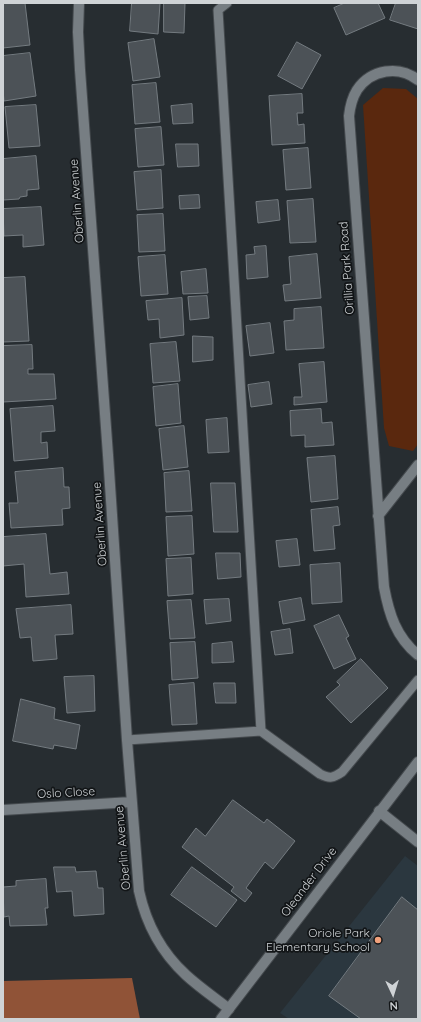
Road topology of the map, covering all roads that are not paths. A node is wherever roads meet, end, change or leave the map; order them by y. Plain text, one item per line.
1 (78, 3) edge
2 (227, 3) edge
3 (418, 80) edge
4 (418, 465) edge
5 (378, 516) junction
6 (418, 655) edge
7 (418, 680) edge
8 (262, 731) junction
9 (127, 740) junction
10 (418, 762) edge
11 (131, 802) junction
12 (3, 810) edge
13 (379, 811) junction
14 (418, 842) edge
15 (229, 1009) junction
16 (222, 1019) edge

1 - 9 street, Oberlin Avenue
2 - 8 lane
3 - 5 street, Orillia Park Road
4 - 5 street
5 - 6 street, Orillia Park Road
7 - 8 lane
8 - 9 lane
9 - 11 street, Oberlin Avenue
10 - 13 street, Oleander Drive
11 - 12 street, Oslo Close
11 - 15 street, Oberlin Avenue
13 - 14 street
13 - 15 street, Oleander Drive
15 - 16 street, Oleander Drive

